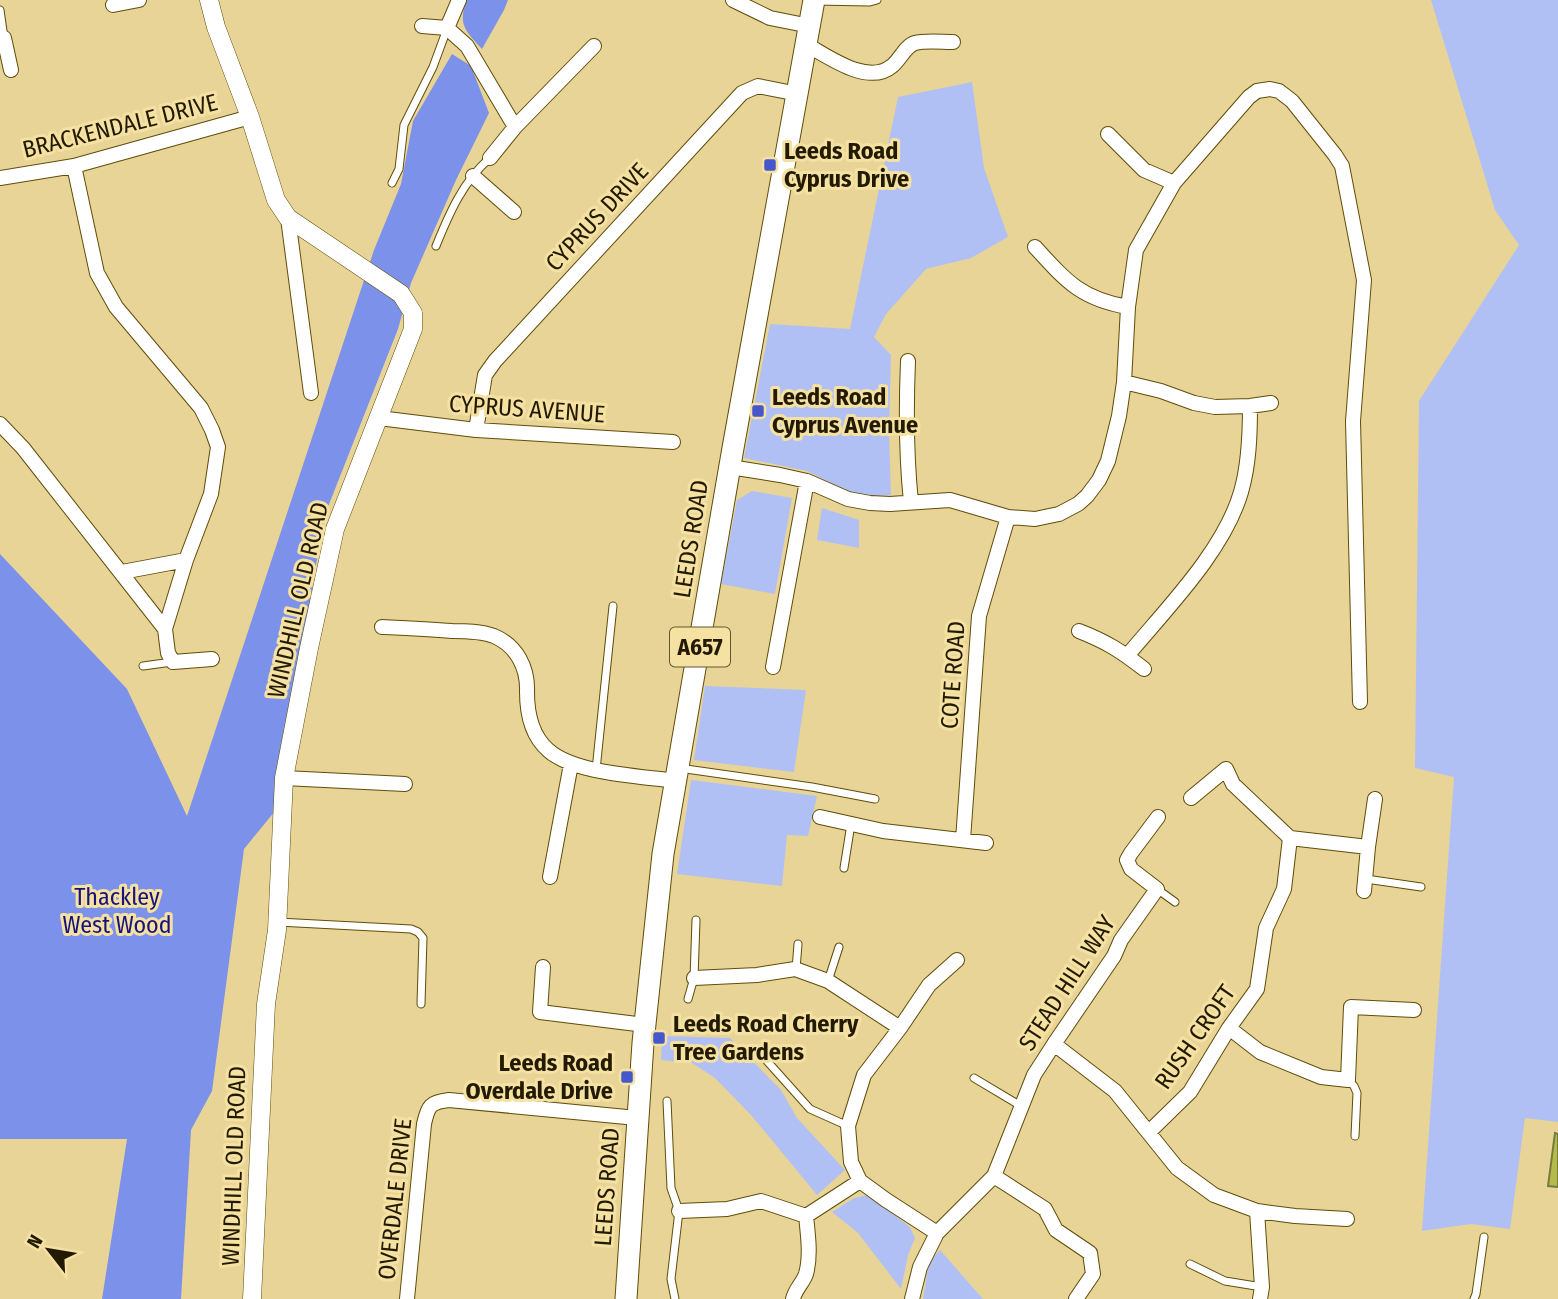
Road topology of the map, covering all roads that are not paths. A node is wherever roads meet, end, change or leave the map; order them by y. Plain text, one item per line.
1 (139, 0) edge
2 (209, 0) edge
3 (459, 0) edge
4 (733, 0) edge
5 (877, 0) edge
6 (814, 1) edge
7 (113, 5) dead end
8 (1, 10) edge
9 (422, 26) dead end
10 (447, 29) junction
11 (808, 35) junction
12 (2, 38) edge
13 (953, 42) dead end
14 (594, 47) dead end
15 (11, 70) dead end
16 (798, 94) junction
17 (250, 117) junction
18 (515, 127) junction
19 (1108, 134) dead end
20 (490, 158) joint
21 (74, 166) junction
22 (473, 176) junction
23 (0, 178) edge
24 (392, 183) dead end
25 (1174, 183) junction
26 (514, 212) dead end
27 (288, 218) junction
28 (436, 246) dead end
29 (1035, 247) dead end
30 (1128, 307) junction
31 (908, 361) dead end
32 (1124, 382) junction
33 (311, 393) dead end
34 (1271, 403) dead end
35 (1250, 406) junction
36 (379, 418) junction
37 (0, 424) edge
38 (476, 430) junction
39 (673, 442) dead end
40 (730, 467) junction
41 (807, 481) junction
42 (911, 502) junction
43 (1008, 517) junction
44 (186, 560) junction
45 (122, 572) junction
46 (613, 606) dead end
47 (382, 627) dead end
48 (165, 629) junction
49 (1079, 631) dead end
50 (1127, 656) junction
51 (212, 659) dead end
52 (173, 662) junction
53 (143, 666) dead end
54 (773, 667) dead end
55 (1144, 669) dead end
56 (1360, 702) dead end
57 (571, 764) junction
58 (596, 770) junction
59 (677, 775) junction
60 (284, 778) junction
61 (405, 784) dead end
62 (875, 799) dead end
63 (1191, 799) dead end
64 (1375, 799) dead end
65 (821, 817) dead end
66 (1158, 817) dead end
67 (851, 824) junction
68 (1290, 838) junction
69 (963, 840) junction
70 (986, 843) dead end
71 (1368, 847) junction
72 (844, 868) dead end
73 (550, 877) dead end
74 (1364, 885) joint
75 (1421, 887) dead end
76 (1157, 889) junction
77 (1175, 902) dead end
78 (696, 920) dead end
79 (278, 922) junction
80 (798, 944) dead end
81 (839, 947) dead end
82 (957, 960) dead end
83 (543, 967) dead end
84 (796, 969) junction
85 (694, 978) junction
86 (828, 981) junction
87 (688, 999) dead end
88 (421, 1004) dead end
89 (1414, 1010) dead end
90 (645, 1025) junction
91 (900, 1028) junction
92 (1228, 1028) junction
93 (1054, 1044) junction
94 (767, 1061) dead end
95 (974, 1078) dead end
96 (1348, 1080) junction
97 (667, 1101) dead end
98 (1021, 1106) junction
99 (638, 1118) junction
100 (848, 1126) junction
101 (1149, 1132) junction
102 (1354, 1136) dead end
103 (994, 1176) junction
104 (860, 1181) junction
105 (679, 1211) junction
106 (1257, 1211) junction
107 (806, 1216) junction
108 (1348, 1219) dead end
109 (937, 1233) junction
110 (1484, 1237) dead end
111 (1190, 1264) dead end
112 (1261, 1293) edge
113 (252, 1299) edge
114 (407, 1299) edge
115 (626, 1299) edge
116 (675, 1299) edge
117 (793, 1299) edge
118 (912, 1299) edge
119 (1076, 1299) edge
120 (1474, 1299) edge

1 - 7 street
2 - 17 street, WINDHILL OLD ROAD
3 - 10 street
4 - 11 street
5 - 6 lane
6 - 11 main road, LEEDS ROAD / A657
8 - 12 lane
9 - 10 street
10 - 18 street
10 - 24 lane
11 - 13 street
11 - 16 main road, LEEDS ROAD / A657
12 - 15 street
14 - 18 street
16 - 38 street, CYPRUS DRIVE
16 - 40 main road, LEEDS ROAD / A657
17 - 21 street, BRACKENDALE DRIVE
17 - 27 street, WINDHILL OLD ROAD
18 - 20 street
19 - 25 street
20 - 22 lane
21 - 23 street, BRACKENDALE DRIVE
21 - 44 street
22 - 26 street
22 - 28 lane
25 - 30 street
25 - 56 street
27 - 33 street
27 - 36 street, WINDHILL OLD ROAD
29 - 30 street
30 - 32 street
31 - 42 street
32 - 35 street
32 - 43 street
34 - 35 street
35 - 50 street
36 - 38 street, CYPRUS AVENUE
36 - 60 street, WINDHILL OLD ROAD
37 - 45 street
38 - 39 street, CYPRUS AVENUE
40 - 41 street
40 - 59 main road, LEEDS ROAD / A657
41 - 42 street
41 - 54 street
42 - 43 street
43 - 69 street, COTE ROAD
44 - 45 street
44 - 48 street
45 - 48 street
46 - 58 lane
47 - 57 street
48 - 52 street
49 - 50 street
50 - 55 street
51 - 52 street
52 - 53 lane
57 - 58 street
57 - 73 street
58 - 59 street
59 - 62 lane
59 - 90 main road, LEEDS ROAD / A657
60 - 61 street
60 - 79 street, WINDHILL OLD ROAD
63 - 68 street
64 - 71 street
65 - 67 street
66 - 76 street
67 - 69 street
67 - 72 lane
68 - 71 street
68 - 92 street, RUSH CROFT
69 - 70 street
71 - 74 street
74 - 75 lane
76 - 77 lane
76 - 93 street, STEAD HILL WAY
78 - 85 lane
79 - 88 lane
79 - 113 street, WINDHILL OLD ROAD
80 - 84 lane
81 - 86 lane
82 - 91 street
83 - 90 street
84 - 85 street
84 - 86 street
85 - 87 lane
86 - 91 street
89 - 96 street
90 - 99 main road, LEEDS ROAD / A657
91 - 100 street
92 - 96 street
92 - 101 street, RUSH CROFT
93 - 98 street, STEAD HILL WAY
93 - 101 street
94 - 100 lane
95 - 98 lane
96 - 102 lane
97 - 105 lane
98 - 103 street, STEAD HILL WAY
99 - 114 street, OVERDALE DRIVE
99 - 115 main road, LEEDS ROAD / A657
100 - 104 street
101 - 106 street
103 - 109 street, STEAD HILL WAY
103 - 119 street
104 - 107 street
104 - 109 street
105 - 107 street
105 - 116 lane
106 - 108 street
106 - 112 street
107 - 117 street
109 - 118 street, STEAD HILL WAY
110 - 120 lane
111 - 112 lane

